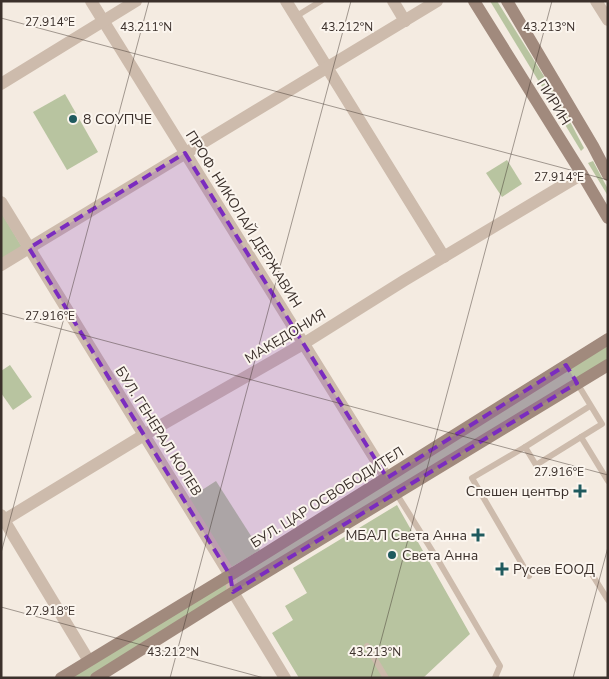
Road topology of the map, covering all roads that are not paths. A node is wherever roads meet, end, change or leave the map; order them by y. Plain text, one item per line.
1 (91, 1) edge
2 (136, 1) edge
3 (286, 1) edge
4 (321, 1) edge
5 (393, 1) edge
6 (437, 1) edge
7 (474, 1) edge
8 (507, 1) edge
9 (596, 1) edge
10 (296, 17) junction
11 (608, 20) edge
12 (104, 21) junction
13 (405, 21) junction
14 (327, 68) junction
15 (1, 84) edge
16 (185, 153) junction
17 (603, 155) edge
18 (582, 174) junction
19 (608, 175) edge
20 (1, 202) edge
21 (608, 218) edge
22 (29, 248) junction
23 (444, 257) junction
24 (1, 265) edge
25 (608, 339) edge
26 (304, 344) junction
27 (566, 365) junction
28 (608, 365) edge
29 (577, 383) junction
30 (590, 406) junction
31 (144, 436) junction
32 (580, 437) junction
33 (525, 447) junction
34 (387, 478) junction
35 (608, 481) edge
36 (396, 493) junction
37 (2, 519) edge
38 (588, 568) dead end
39 (230, 575) junction
40 (529, 576) dead end
41 (233, 592) junction
42 (608, 600) edge
43 (367, 646) dead end
44 (89, 661) junction
45 (100, 677) edge
46 (282, 677) edge
47 (61, 678) edge
48 (386, 678) edge
49 (495, 678) edge

1 - 12 street, ПРОФ. НИКОЛАЙ ДЕРЖАВИН
2 - 12 street
3 - 10 street
4 - 10 lane
5 - 13 street
6 - 13 street
7 - 18 main road, ПИРИН
8 - 17 main road, ПИРИН
9 - 11 street
10 - 14 street
12 - 15 street
12 - 16 street, ПРОФ. НИКОЛАЙ ДЕРЖАВИН
13 - 14 street
14 - 16 street
14 - 23 street
16 - 22 street
16 - 26 street, ПРОФ. НИКОЛАЙ ДЕРЖАВИН
17 - 19 main road, ПИРИН
18 - 21 main road, ПИРИН
18 - 23 street, МАКЕДОНИЯ
20 - 22 street, БУЛ. ГЕНЕРАЛ КОЛЕВ
22 - 24 street
22 - 31 street, БУЛ. ГЕНЕРАЛ КОЛЕВ
23 - 26 street, МАКЕДОНИЯ
25 - 27 main road, БУЛ. ЦАР ОСВОБОДИТЕЛ
26 - 31 street, МАКЕДОНИЯ
26 - 34 street, ПРОФ. НИКОЛАЙ ДЕРЖАВИН
27 - 29 main road
27 - 34 main road, БУЛ. ЦАР ОСВОБОДИТЕЛ
28 - 29 main road
29 - 30 lane
29 - 36 main road
30 - 32 lane
30 - 33 lane
31 - 37 street, МАКЕДОНИЯ
31 - 39 street, БУЛ. ГЕНЕРАЛ КОЛЕВ
32 - 33 lane
32 - 35 lane
33 - 40 lane
34 - 39 main road, БУЛ. ЦАР ОСВОБОДИТЕЛ
36 - 41 main road
36 - 49 lane
37 - 44 street
38 - 42 lane
39 - 41 street, БУЛ. ГЕНЕРАЛ КОЛЕВ
39 - 44 main road, БУЛ. ЦАР ОСВОБОДИТЕЛ
41 - 45 main road
41 - 46 street, БУЛ. ГЕНЕРАЛ КОЛЕВ
43 - 48 lane
44 - 47 main road, БУЛ. ЦАР ОСВОБОДИТЕЛ

